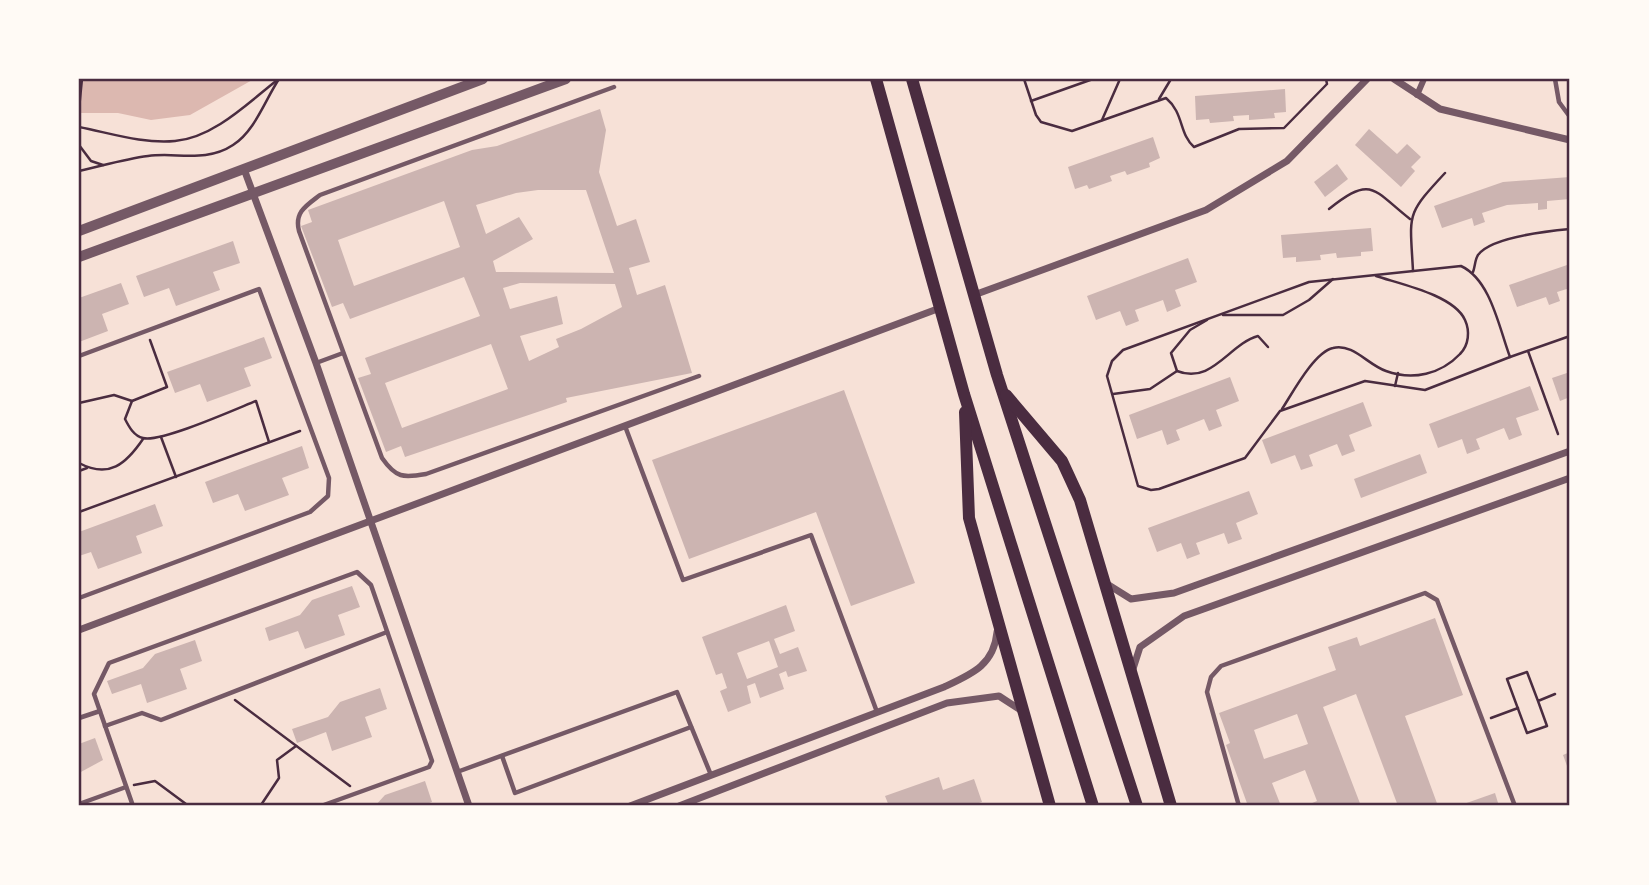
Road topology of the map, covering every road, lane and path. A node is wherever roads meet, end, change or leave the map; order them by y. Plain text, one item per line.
1 (82, 79) edge
2 (278, 79) edge
3 (484, 79) edge
4 (566, 79) edge
5 (876, 79) edge
6 (912, 79) edge
7 (1024, 79) edge
8 (1093, 79) edge
9 (1120, 79) edge
10 (1171, 79) edge
11 (1326, 79) edge
12 (1367, 79) edge
13 (1394, 79) edge
14 (1424, 79) edge
15 (1555, 79) edge
16 (614, 87) dead end
17 (1417, 94) junction
18 (1159, 100) junction
19 (1031, 101) junction
20 (79, 109) edge
21 (1570, 117) edge
22 (1102, 120) junction
23 (79, 127) edge
24 (1570, 140) edge
25 (79, 145) edge
26 (103, 165) junction
27 (244, 169) junction
28 (79, 171) edge
29 (1445, 173) dead end
30 (255, 194) junction
31 (1329, 209) dead end
32 (1410, 219) junction
33 (1570, 229) edge
34 (79, 231) edge
35 (79, 257) edge
36 (1413, 271) junction
37 (1474, 272) junction
38 (1373, 275) junction
39 (1333, 279) junction
40 (974, 295) junction
41 (940, 307) junction
42 (1216, 315) junction
43 (147, 330) junction
44 (1570, 336) edge
45 (1268, 347) dead end
46 (1528, 351) junction
47 (343, 352) junction
48 (79, 356) edge
49 (1510, 358) junction
50 (316, 363) junction
51 (1177, 371) junction
52 (1398, 373) junction
53 (997, 375) junction
54 (699, 376) dead end
55 (1395, 386) junction
56 (964, 394) junction
57 (1112, 394) junction
58 (132, 401) junction
59 (79, 403) edge
60 (1280, 411) junction
61 (625, 425) junction
62 (310, 427) junction
63 (1558, 434) dead end
64 (161, 437) junction
65 (143, 439) junction
66 (269, 442) junction
67 (1570, 451) edge
68 (79, 463) edge
69 (87, 468) junction
70 (79, 471) edge
71 (176, 477) junction
72 (1570, 478) edge
73 (79, 512) edge
74 (369, 520) junction
75 (1103, 582) junction
76 (81, 597) edge
77 (998, 621) junction
78 (79, 630) edge
79 (387, 632) junction
80 (1130, 676) junction
81 (228, 694) junction
82 (1555, 694) dead end
83 (1538, 701) junction
84 (1518, 708) junction
85 (100, 711) junction
86 (1023, 711) junction
87 (877, 713) junction
88 (79, 718) edge
89 (1483, 721) junction
90 (105, 726) junction
91 (691, 727) junction
92 (296, 746) junction
93 (502, 756) junction
94 (457, 772) junction
95 (711, 776) junction
96 (126, 787) junction
97 (358, 793) junction
98 (79, 804) edge
99 (133, 806) edge
100 (321, 806) edge
101 (469, 806) edge
102 (631, 806) edge
103 (679, 806) edge
104 (1050, 806) edge
105 (1093, 806) edge
106 (1136, 806) edge
107 (1171, 806) edge
108 (1239, 806) edge
109 (1515, 806) edge

1 - 20 path
2 - 23 path
2 - 26 path
3 - 27 street
4 - 30 street
5 - 41 main road
6 - 40 main road
7 - 19 path
8 - 19 path
9 - 22 path
10 - 18 path
11 - 18 path
12 - 40 street
13 - 17 street
14 - 17 street
15 - 21 lane
16 - 47 lane
17 - 24 street
18 - 22 path
19 - 22 path
25 - 26 path
26 - 28 path
27 - 30 street
27 - 34 street
29 - 32 path
30 - 35 street
30 - 50 street
31 - 32 path
32 - 36 path
33 - 37 path
36 - 37 path
36 - 38 path
37 - 49 path
38 - 39 path
38 - 52 path
39 - 42 path
39 - 42 path
40 - 53 main road
41 - 56 main road
41 - 61 street
42 - 51 path
42 - 57 path
43 - 48 lane
43 - 58 path
43 - 62 lane
44 - 46 path
45 - 51 path
46 - 49 path
46 - 63 path
47 - 50 lane
47 - 54 lane
49 - 55 path
50 - 74 street
51 - 57 path
52 - 55 path
52 - 60 path
53 - 75 main road
53 - 106 main road
55 - 60 path
56 - 77 main road
56 - 105 main road
57 - 60 path
58 - 59 path
58 - 65 path
61 - 74 street
61 - 87 lane
62 - 66 path
62 - 76 lane
64 - 65 path
64 - 66 path
64 - 71 path
65 - 69 path
66 - 71 path
67 - 75 street
68 - 69 path
69 - 70 path
71 - 73 path
72 - 80 street
74 - 78 street
74 - 94 street
75 - 80 main road
77 - 86 main road
77 - 87 street
79 - 81 lane
79 - 85 lane
79 - 97 lane
80 - 107 main road
81 - 90 lane
81 - 92 path
82 - 83 path
83 - 84 path
83 - 84 path
84 - 89 path
85 - 88 lane
85 - 90 lane
86 - 103 street
86 - 104 main road
87 - 95 street
89 - 108 lane
89 - 109 lane
90 - 96 lane
91 - 93 lane
91 - 93 lane
91 - 95 lane
92 - 96 path
92 - 97 path
93 - 94 lane
94 - 101 street
95 - 102 street
96 - 98 lane
96 - 99 lane
97 - 100 lane

